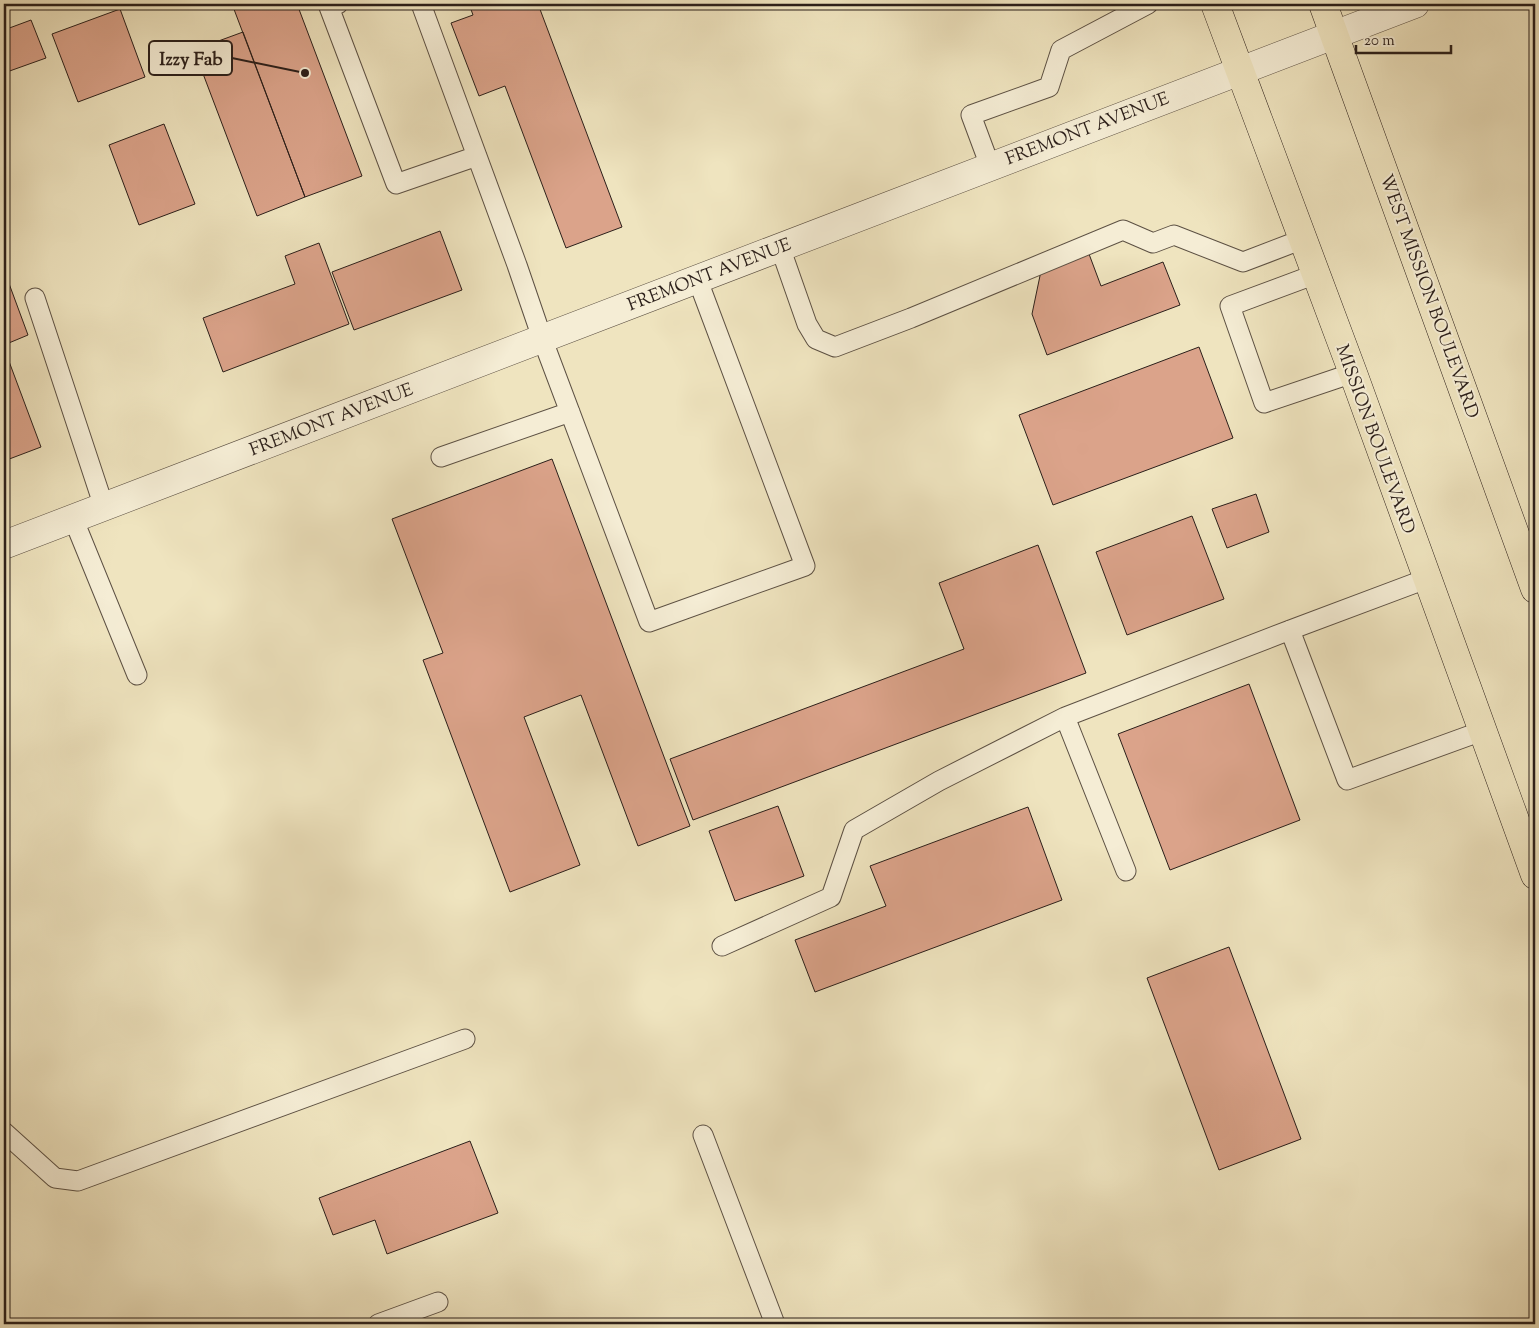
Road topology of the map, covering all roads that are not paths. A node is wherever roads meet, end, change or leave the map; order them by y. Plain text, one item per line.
1 (338, 4) edge
2 (421, 4) edge
3 (1148, 4) edge
4 (1215, 4) edge
5 (1323, 4) edge
6 (1415, 4) edge
7 (1335, 34) junction
8 (1240, 70) junction
9 (477, 156) junction
10 (990, 166) junction
11 (1302, 239) junction
12 (780, 246) junction
13 (1316, 274) junction
14 (697, 278) junction
15 (35, 298) dead end
16 (542, 338) junction
17 (1353, 373) junction
18 (570, 412) junction
19 (441, 457) dead end
20 (104, 506) junction
21 (73, 518) junction
22 (4, 545) edge
23 (1426, 579) junction
24 (1535, 589) edge
25 (1290, 630) junction
26 (137, 675) dead end
27 (1066, 718) junction
28 (1482, 731) junction
29 (1126, 871) dead end
30 (1535, 875) edge
31 (722, 946) dead end
32 (465, 1039) dead end
33 (4, 1132) edge
34 (703, 1135) dead end
35 (438, 1302) dead end
36 (378, 1324) edge
37 (774, 1324) edge

1 - 9 lane
2 - 9 lane
3 - 10 lane
4 - 8 main road, MISSION BOULEVARD
5 - 7 main road, WEST MISSION BOULEVARD
6 - 7 street, FREMONT AVENUE
7 - 8 street, FREMONT AVENUE
7 - 24 main road, WEST MISSION BOULEVARD
8 - 10 street, FREMONT AVENUE
8 - 11 main road, MISSION BOULEVARD
9 - 16 lane
10 - 12 street, FREMONT AVENUE
11 - 12 lane
11 - 13 main road, MISSION BOULEVARD
12 - 14 street, FREMONT AVENUE
13 - 17 main road, MISSION BOULEVARD
13 - 17 lane
14 - 16 street, FREMONT AVENUE
14 - 18 lane
15 - 20 lane
16 - 18 lane
16 - 20 street, FREMONT AVENUE
17 - 23 main road, MISSION BOULEVARD
18 - 19 lane
20 - 21 street, FREMONT AVENUE
21 - 22 street, FREMONT AVENUE
21 - 26 lane
23 - 25 lane
23 - 28 main road, MISSION BOULEVARD
25 - 27 lane
25 - 28 lane
27 - 29 lane
27 - 31 lane
28 - 30 main road, MISSION BOULEVARD
32 - 33 lane
34 - 37 lane
35 - 36 lane

